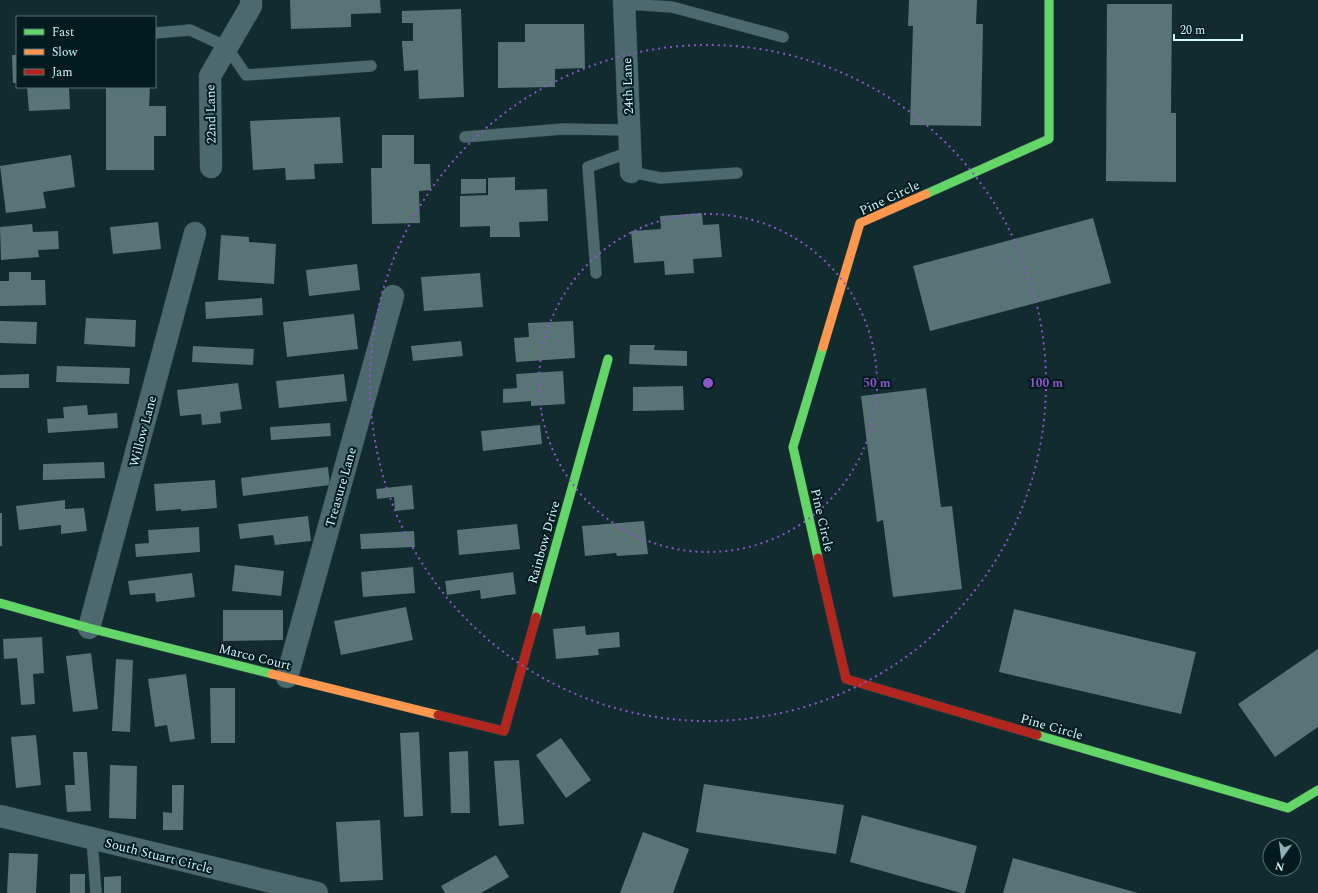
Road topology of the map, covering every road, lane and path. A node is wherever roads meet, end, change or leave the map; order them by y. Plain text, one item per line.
1 (251, 0) edge
2 (1049, 0) edge
3 (624, 2) edge
4 (156, 33) edge
5 (782, 37) dead end
6 (227, 47) junction
7 (371, 66) dead end
8 (629, 130) junction
9 (465, 137) dead end
10 (630, 162) junction
11 (211, 167) dead end
12 (738, 173) dead end
13 (195, 233) dead end
14 (596, 273) dead end
15 (393, 296) dead end
16 (608, 359) dead end
17 (0, 603) edge
18 (89, 628) junction
19 (287, 677) junction
20 (504, 731) joint
21 (1318, 790) edge
22 (0, 816) edge
23 (92, 839) junction
24 (96, 893) edge
25 (317, 893) edge

1 - 6 street, 22nd Lane
2 - 21 street, Pine Circle
3 - 5 lane
3 - 8 street, 24th Lane
4 - 6 lane
6 - 7 lane
6 - 11 street, 22nd Lane
8 - 9 lane
8 - 10 street, 24th Lane
10 - 12 lane
10 - 14 lane
13 - 18 street, Willow Lane
15 - 19 street, Treasure Lane
16 - 20 street, Rainbow Drive
17 - 18 street, Marco Court
18 - 19 street, Marco Court
19 - 20 street, Marco Court
22 - 23 street, South Stuart Circle
23 - 24 lane
23 - 25 street, South Stuart Circle

